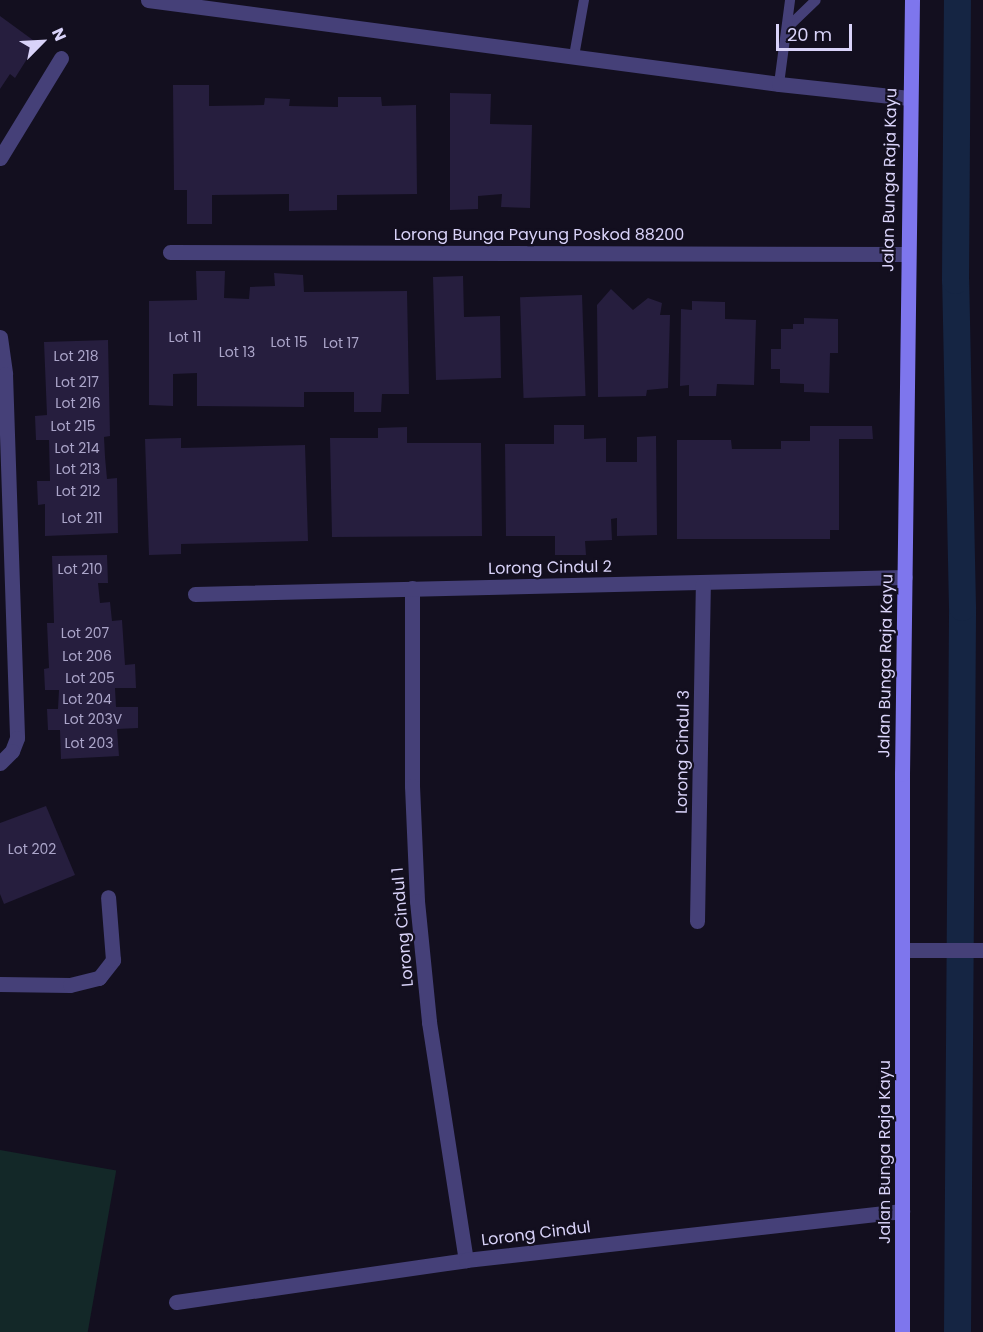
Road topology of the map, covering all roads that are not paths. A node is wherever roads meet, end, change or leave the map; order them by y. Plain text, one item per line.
1 (148, 0) edge
2 (584, 0) edge
3 (790, 0) edge
4 (816, 0) edge
5 (912, 0) edge
6 (789, 26) junction
7 (574, 56) junction
8 (61, 58) dead end
9 (779, 84) junction
10 (909, 98) junction
11 (0, 158) edge
12 (170, 252) dead end
13 (907, 254) junction
14 (0, 337) edge
15 (905, 577) junction
16 (703, 584) junction
17 (412, 588) junction
18 (195, 594) dead end
19 (0, 763) edge
20 (108, 897) dead end
21 (697, 921) dead end
22 (904, 950) junction
23 (983, 950) edge
24 (0, 984) edge
25 (902, 1211) junction
26 (466, 1260) junction
27 (176, 1302) dead end
28 (902, 1332) edge

1 - 7 street
2 - 7 lane
3 - 6 lane
4 - 6 lane
5 - 10 street, Jalan Bunga Raja Kayu
6 - 9 lane
7 - 9 street
8 - 11 street
9 - 10 street
10 - 13 street, Jalan Bunga Raja Kayu
12 - 13 street, Lorong Bunga Payung Poskod 88200
13 - 15 street, Jalan Bunga Raja Kayu
14 - 19 street
15 - 16 street, Lorong Cindul 2
15 - 22 street, Jalan Bunga Raja Kayu
16 - 17 street, Lorong Cindul 2
16 - 21 street, Lorong Cindul 3
17 - 18 street, Lorong Cindul 2
17 - 26 street, Lorong Cindul 1
20 - 24 street
22 - 23 street
22 - 25 street, Jalan Bunga Raja Kayu
25 - 26 street, Lorong Cindul
25 - 28 street, Jalan Bunga Raja Kayu
26 - 27 street, Lorong Cindul

